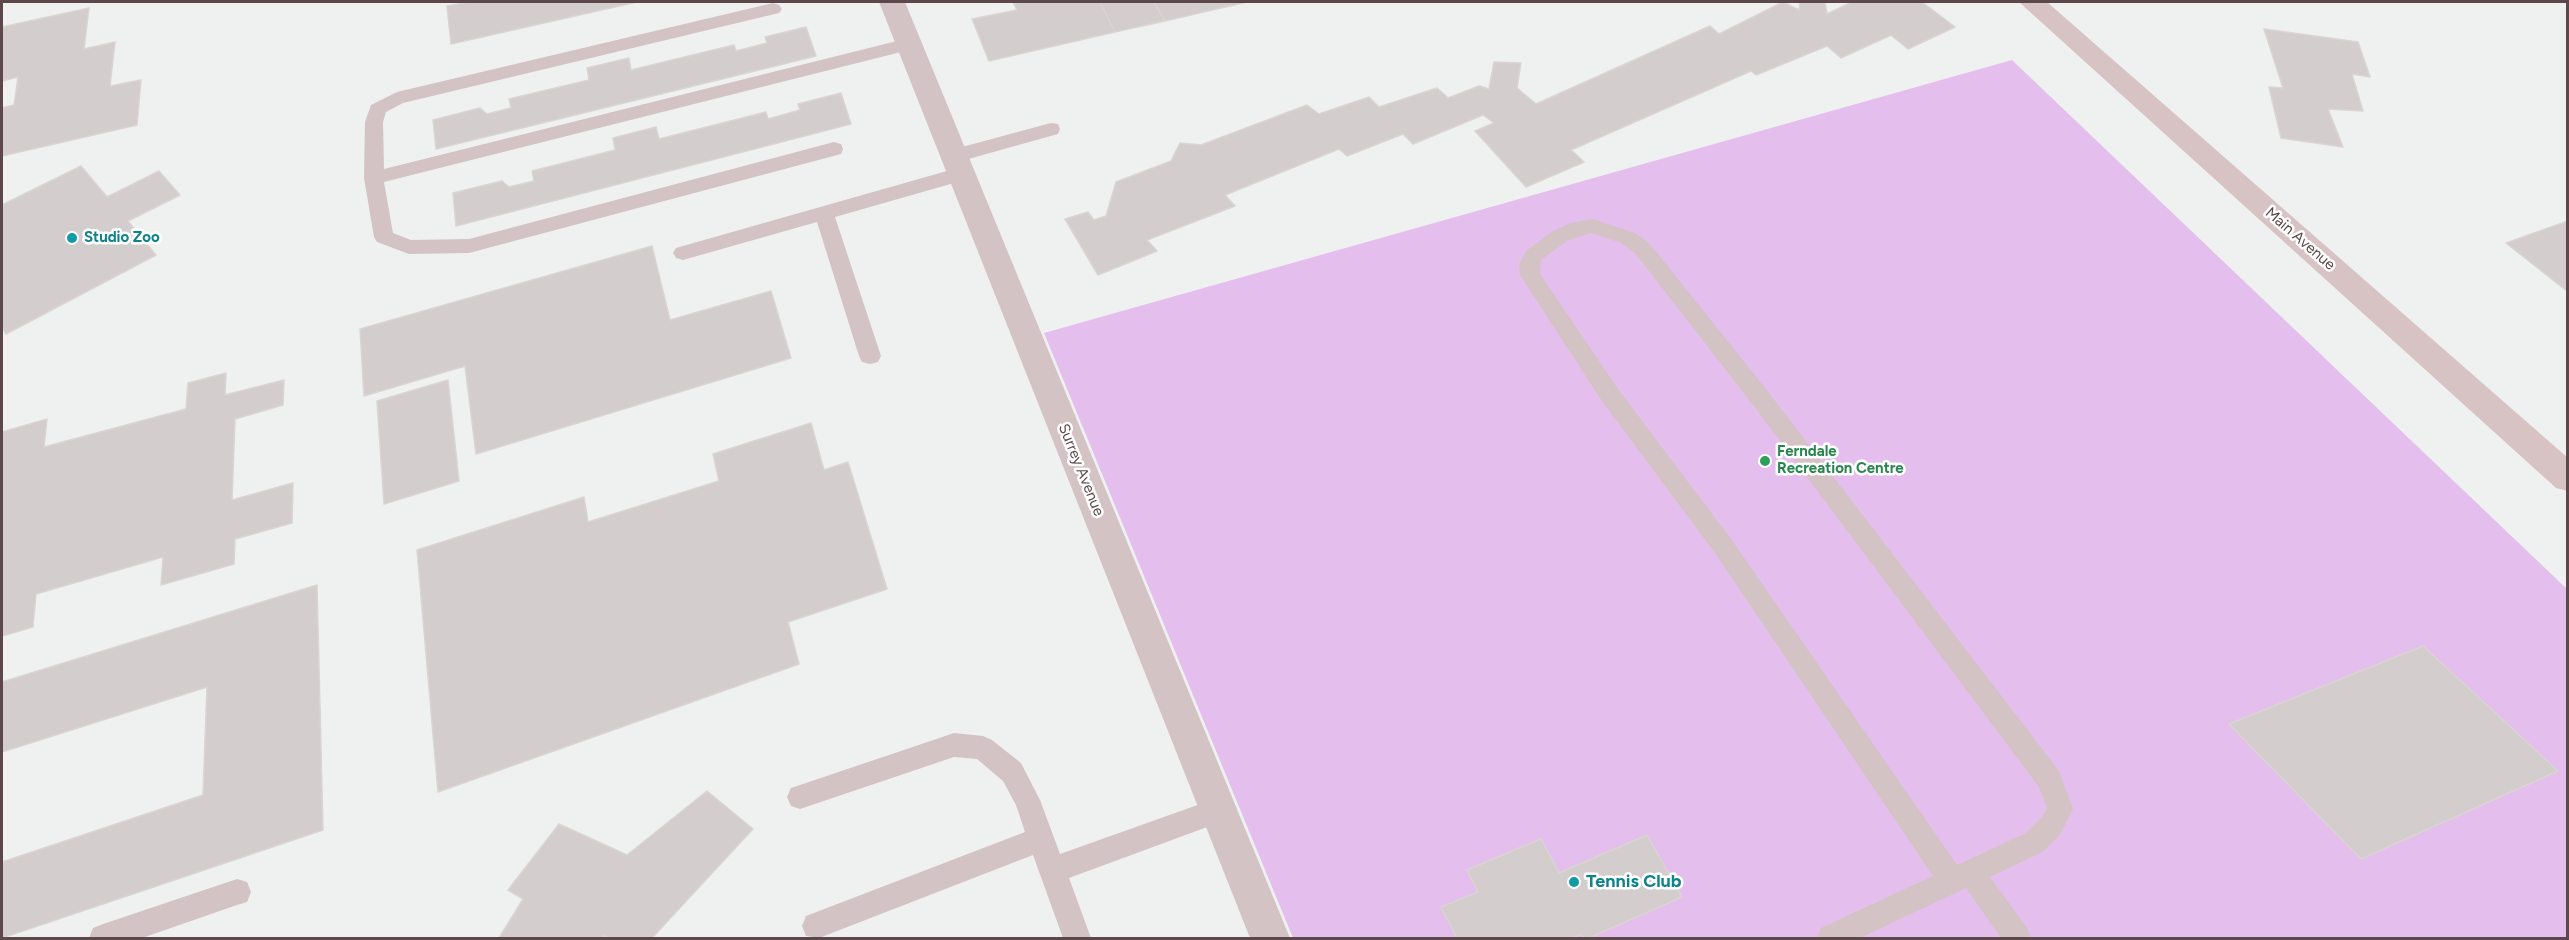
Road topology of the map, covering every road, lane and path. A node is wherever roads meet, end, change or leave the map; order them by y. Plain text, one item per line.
1 (897, 2) edge
2 (2032, 2) edge
3 (773, 9) dead end
4 (909, 44) junction
5 (1051, 129) dead end
6 (834, 149) dead end
7 (957, 165) junction
8 (374, 178) junction
9 (824, 213) junction
10 (683, 253) dead end
11 (870, 356) dead end
12 (2568, 478) edge
13 (800, 797) dead end
14 (1220, 810) junction
15 (1041, 839) junction
16 (1053, 870) junction
17 (1962, 877) junction
18 (237, 892) dead end
19 (816, 926) dead end
20 (103, 939) edge
21 (1077, 939) edge
22 (1270, 939) edge
23 (1831, 939) edge
24 (2017, 939) edge

1 - 4 street, Surrey Avenue
2 - 12 street, Main Avenue
3 - 8 lane
4 - 7 street, Surrey Avenue
4 - 8 lane
5 - 7 lane
6 - 8 lane
7 - 9 lane
7 - 14 street, Surrey Avenue
9 - 10 lane
9 - 11 lane
13 - 15 lane
14 - 16 lane
14 - 22 street, Surrey Avenue
15 - 16 lane
15 - 19 lane
16 - 21 lane
17 - 17 lane
17 - 23 lane
17 - 24 lane
18 - 20 lane

